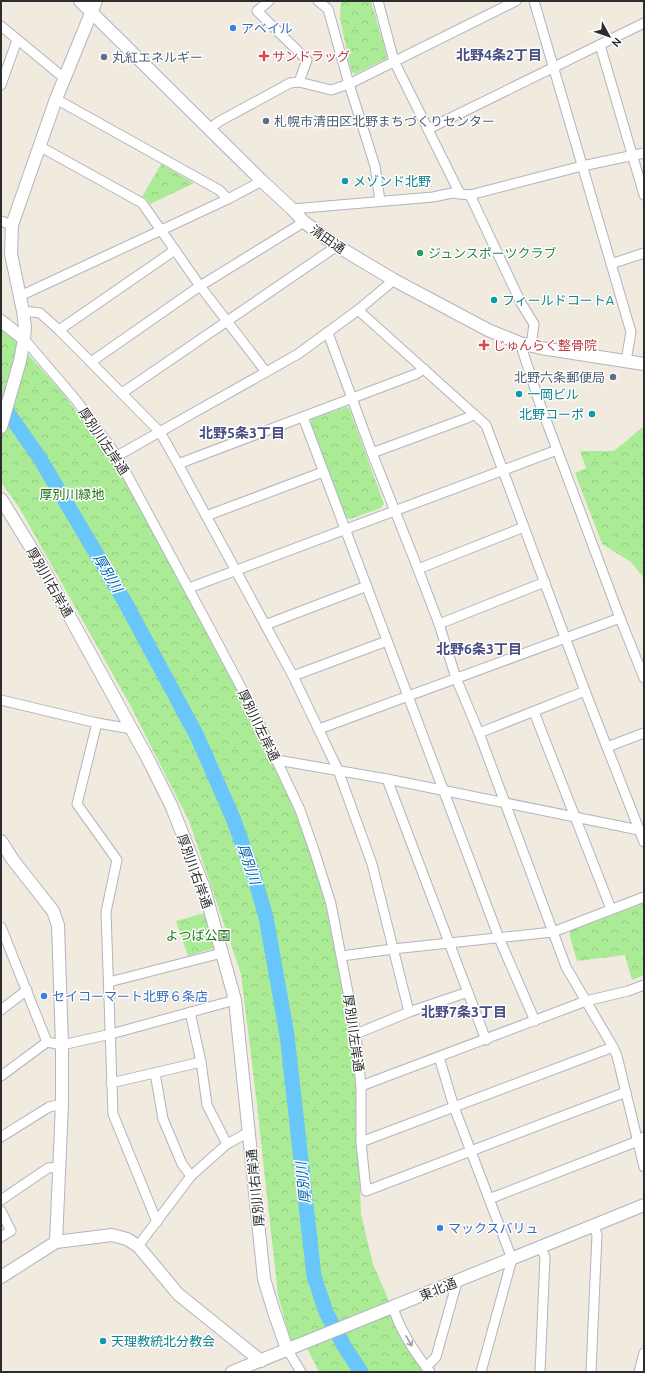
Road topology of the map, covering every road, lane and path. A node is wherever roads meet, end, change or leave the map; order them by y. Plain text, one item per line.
1 (80, 1) edge
2 (96, 1) edge
3 (270, 1) edge
4 (318, 1) edge
5 (388, 1) edge
6 (516, 1) edge
7 (534, 1) edge
8 (378, 3) edge
9 (92, 13) junction
10 (644, 23) edge
11 (1, 26) edge
12 (17, 40) junction
13 (600, 45) junction
14 (394, 61) junction
15 (553, 67) junction
16 (64, 78) junction
17 (299, 82) junction
18 (349, 84) junction
19 (1, 85) edge
20 (56, 99) junction
21 (208, 129) junction
22 (428, 129) junction
23 (39, 146) junction
24 (644, 153) edge
25 (632, 155) junction
26 (582, 166) junction
27 (262, 181) junction
28 (460, 194) junction
29 (470, 195) junction
30 (644, 195) edge
31 (228, 199) junction
32 (380, 201) junction
33 (292, 209) junction
34 (304, 222) junction
35 (7, 223) edge
36 (161, 229) junction
37 (337, 246) junction
38 (175, 250) junction
39 (644, 253) edge
40 (611, 264) junction
41 (394, 280) junction
42 (200, 286) junction
43 (20, 296) junction
44 (358, 310) junction
45 (23, 311) junction
46 (1, 321) edge
47 (228, 321) junction
48 (60, 330) junction
49 (328, 333) junction
50 (24, 339) junction
51 (526, 345) junction
52 (626, 361) junction
53 (91, 362) junction
54 (644, 364) edge
55 (424, 369) junction
56 (266, 372) junction
57 (122, 393) junction
58 (351, 398) junction
59 (474, 414) junction
60 (303, 417) junction
61 (1, 428) edge
62 (160, 432) junction
63 (557, 450) junction
64 (372, 453) junction
65 (117, 456) junction
66 (178, 464) junction
67 (503, 471) junction
68 (323, 472) junction
69 (1, 499) edge
70 (395, 511) junction
71 (206, 516) junction
72 (524, 527) junction
73 (346, 530) junction
74 (418, 569) junction
75 (236, 571) junction
76 (545, 582) junction
77 (367, 586) junction
78 (189, 588) junction
79 (620, 618) junction
80 (439, 624) junction
81 (265, 625) junction
82 (566, 637) junction
83 (387, 641) junction
84 (293, 676) junction
85 (456, 678) junction
86 (644, 678) edge
87 (585, 691) junction
88 (408, 696) junction
89 (1, 700) edge
90 (534, 712) junction
91 (97, 723) junction
92 (132, 729) junction
93 (319, 729) junction
94 (479, 733) junction
95 (644, 733) edge
96 (607, 747) junction
97 (277, 760) junction
98 (338, 770) junction
99 (387, 779) junction
100 (444, 791) junction
101 (505, 803) junction
102 (575, 818) junction
103 (642, 831) edge
104 (1, 841) edge
105 (644, 842) edge
106 (644, 897) edge
107 (611, 909) junction
108 (1, 927) edge
109 (553, 932) junction
110 (499, 938) junction
111 (4, 940) edge
112 (450, 943) junction
113 (394, 949) junction
114 (222, 953) junction
115 (342, 956) junction
116 (109, 982) junction
117 (644, 985) edge
118 (27, 990) junction
119 (468, 992) junction
120 (235, 1000) junction
121 (586, 1001) junction
122 (1, 1010) edge
123 (190, 1012) junction
124 (409, 1012) junction
125 (534, 1021) junction
126 (111, 1034) junction
127 (356, 1034) junction
128 (486, 1040) junction
129 (47, 1042) junction
130 (62, 1045) junction
131 (613, 1047) junction
132 (439, 1057) junction
133 (201, 1062) junction
134 (155, 1073) junction
135 (1, 1076) edge
136 (111, 1083) junction
137 (361, 1086) junction
138 (626, 1092) junction
139 (62, 1104) junction
140 (454, 1107) junction
141 (249, 1132) junction
142 (1, 1137) edge
143 (641, 1139) edge
144 (361, 1142) junction
145 (227, 1144) junction
146 (470, 1151) junction
147 (60, 1167) junction
148 (644, 1167) edge
149 (191, 1176) junction
150 (489, 1199) junction
151 (1, 1200) edge
152 (644, 1206) edge
153 (1, 1211) edge
154 (157, 1222) junction
155 (594, 1226) junction
156 (1, 1237) edge
157 (56, 1242) junction
158 (138, 1246) junction
159 (541, 1248) junction
160 (512, 1259) junction
161 (1, 1277) edge
162 (457, 1282) junction
163 (393, 1307) junction
164 (287, 1349) junction
165 (644, 1353) edge
166 (261, 1361) junction
167 (428, 1369) edge
168 (232, 1372) edge
169 (301, 1372) edge
170 (480, 1372) edge
171 (540, 1372) edge
172 (591, 1372) edge
173 (639, 1372) edge

1 - 9 street, 清田通
2 - 9 street
3 - 17 street
4 - 18 street
5 - 8 street
6 - 14 street
7 - 15 street
8 - 14 street
9 - 16 street
9 - 21 street, 清田通
10 - 13 street
11 - 12 street
12 - 16 street
12 - 19 street
13 - 15 street
13 - 25 street
14 - 18 street
14 - 22 street
15 - 22 street
15 - 26 street
16 - 20 street
17 - 18 street
17 - 21 street
18 - 32 street
20 - 23 street
20 - 31 street
21 - 27 street, 清田通
22 - 28 street
23 - 35 street
23 - 36 street
24 - 25 street
25 - 26 street
25 - 30 street
26 - 29 street
26 - 40 street
27 - 31 street
27 - 33 street, 清田通
28 - 29 street
28 - 32 street
29 - 51 street
31 - 36 street
32 - 33 street
33 - 34 street, 清田通
34 - 37 street, 清田通
34 - 42 street
35 - 43 street
36 - 38 street
36 - 43 street
37 - 41 street, 清田通
37 - 47 street
38 - 42 street
38 - 48 street
39 - 40 street
40 - 52 street
41 - 44 street
41 - 51 street, 清田通
42 - 47 street
42 - 53 street
43 - 45 street
44 - 49 street
44 - 55 street
45 - 48 street
45 - 50 street
46 - 50 street, 厚別川左岸通
47 - 56 street
47 - 57 street
48 - 53 street
49 - 56 street
49 - 58 street
50 - 61 street
50 - 65 street, 厚別川左岸通
51 - 52 street, 清田通
51 - 63 street
52 - 54 street, 清田通
53 - 57 street
55 - 58 street
55 - 59 street
56 - 62 street
57 - 62 street
58 - 60 street
58 - 64 street
59 - 64 street
59 - 67 street
60 - 66 street
60 - 68 street
62 - 65 street
62 - 66 street
63 - 67 street
63 - 79 street
64 - 70 street
65 - 78 street, 厚別川左岸通
66 - 71 street
67 - 70 street
67 - 72 street
68 - 71 street
68 - 73 street
69 - 92 street, 厚別川右岸通
70 - 73 street
70 - 74 street
71 - 75 street
72 - 74 street
72 - 76 street
73 - 75 street
73 - 77 street
74 - 80 street
75 - 78 street
75 - 81 street
76 - 80 street
76 - 82 street
77 - 81 street
77 - 83 street
78 - 97 street, 厚別川左岸通
79 - 82 street
79 - 86 street
80 - 85 street
81 - 84 street
82 - 85 street
82 - 87 street
83 - 84 street
83 - 88 street
84 - 93 street
85 - 88 street
85 - 94 street
87 - 90 street
87 - 96 street
88 - 93 street
88 - 100 street
89 - 91 street
90 - 94 street
90 - 102 street
91 - 92 street
91 - 116 street
92 - 114 street, 厚別川右岸通
93 - 98 street
94 - 101 street
95 - 96 street
96 - 103 street
97 - 98 street
97 - 115 street, 厚別川左岸通
98 - 99 street
98 - 113 street
99 - 100 street
99 - 112 street
100 - 101 street
100 - 110 street
101 - 102 street
101 - 109 street
102 - 103 street
102 - 107 street
103 - 105 street
104 - 130 street
106 - 107 street
107 - 109 street
108 - 111 street
109 - 110 street
109 - 121 street
110 - 112 street
110 - 125 street
111 - 118 street
112 - 113 street
112 - 119 street
113 - 115 street
113 - 124 street
114 - 116 street
114 - 120 street, 厚別川右岸通
115 - 127 street, 厚別川左岸通
116 - 126 street
117 - 121 street
118 - 122 street
118 - 129 street
119 - 124 street
119 - 128 street
120 - 123 street
120 - 141 street, 厚別川右岸通
121 - 125 street
121 - 131 street
123 - 126 street
123 - 133 street
124 - 127 street
125 - 128 street
126 - 130 street
126 - 136 street
127 - 137 street, 厚別川左岸通
128 - 132 street
129 - 130 street
129 - 135 street
130 - 139 street
131 - 138 street
131 - 140 street
132 - 137 street
132 - 140 street
133 - 134 street
133 - 145 street
134 - 136 street
134 - 149 street
136 - 154 street
137 - 144 street, 厚別川左岸通
138 - 143 street
138 - 146 street
139 - 142 street
139 - 147 street
140 - 144 street
140 - 146 street
141 - 145 street
141 - 164 street, 厚別川右岸通
143 - 148 street
143 - 150 street
144 - 146 street, 厚別川左岸通
145 - 149 street
146 - 150 street
147 - 151 street
147 - 157 street
149 - 154 street
150 - 160 street
152 - 155 street, 東北通
153 - 156 street
154 - 158 street
155 - 159 street, 東北通
155 - 172 street
157 - 158 street
157 - 161 street
158 - 166 street
159 - 160 street, 東北通
159 - 171 street
160 - 162 street, 東北通
160 - 170 street
162 - 163 street, 東北通
162 - 167 street
163 - 164 street, 東北通
163 -> 167 street
164 - 166 street, 東北通
164 - 169 street, 厚別川右岸通
165 - 173 street
166 - 168 street, 東北通

